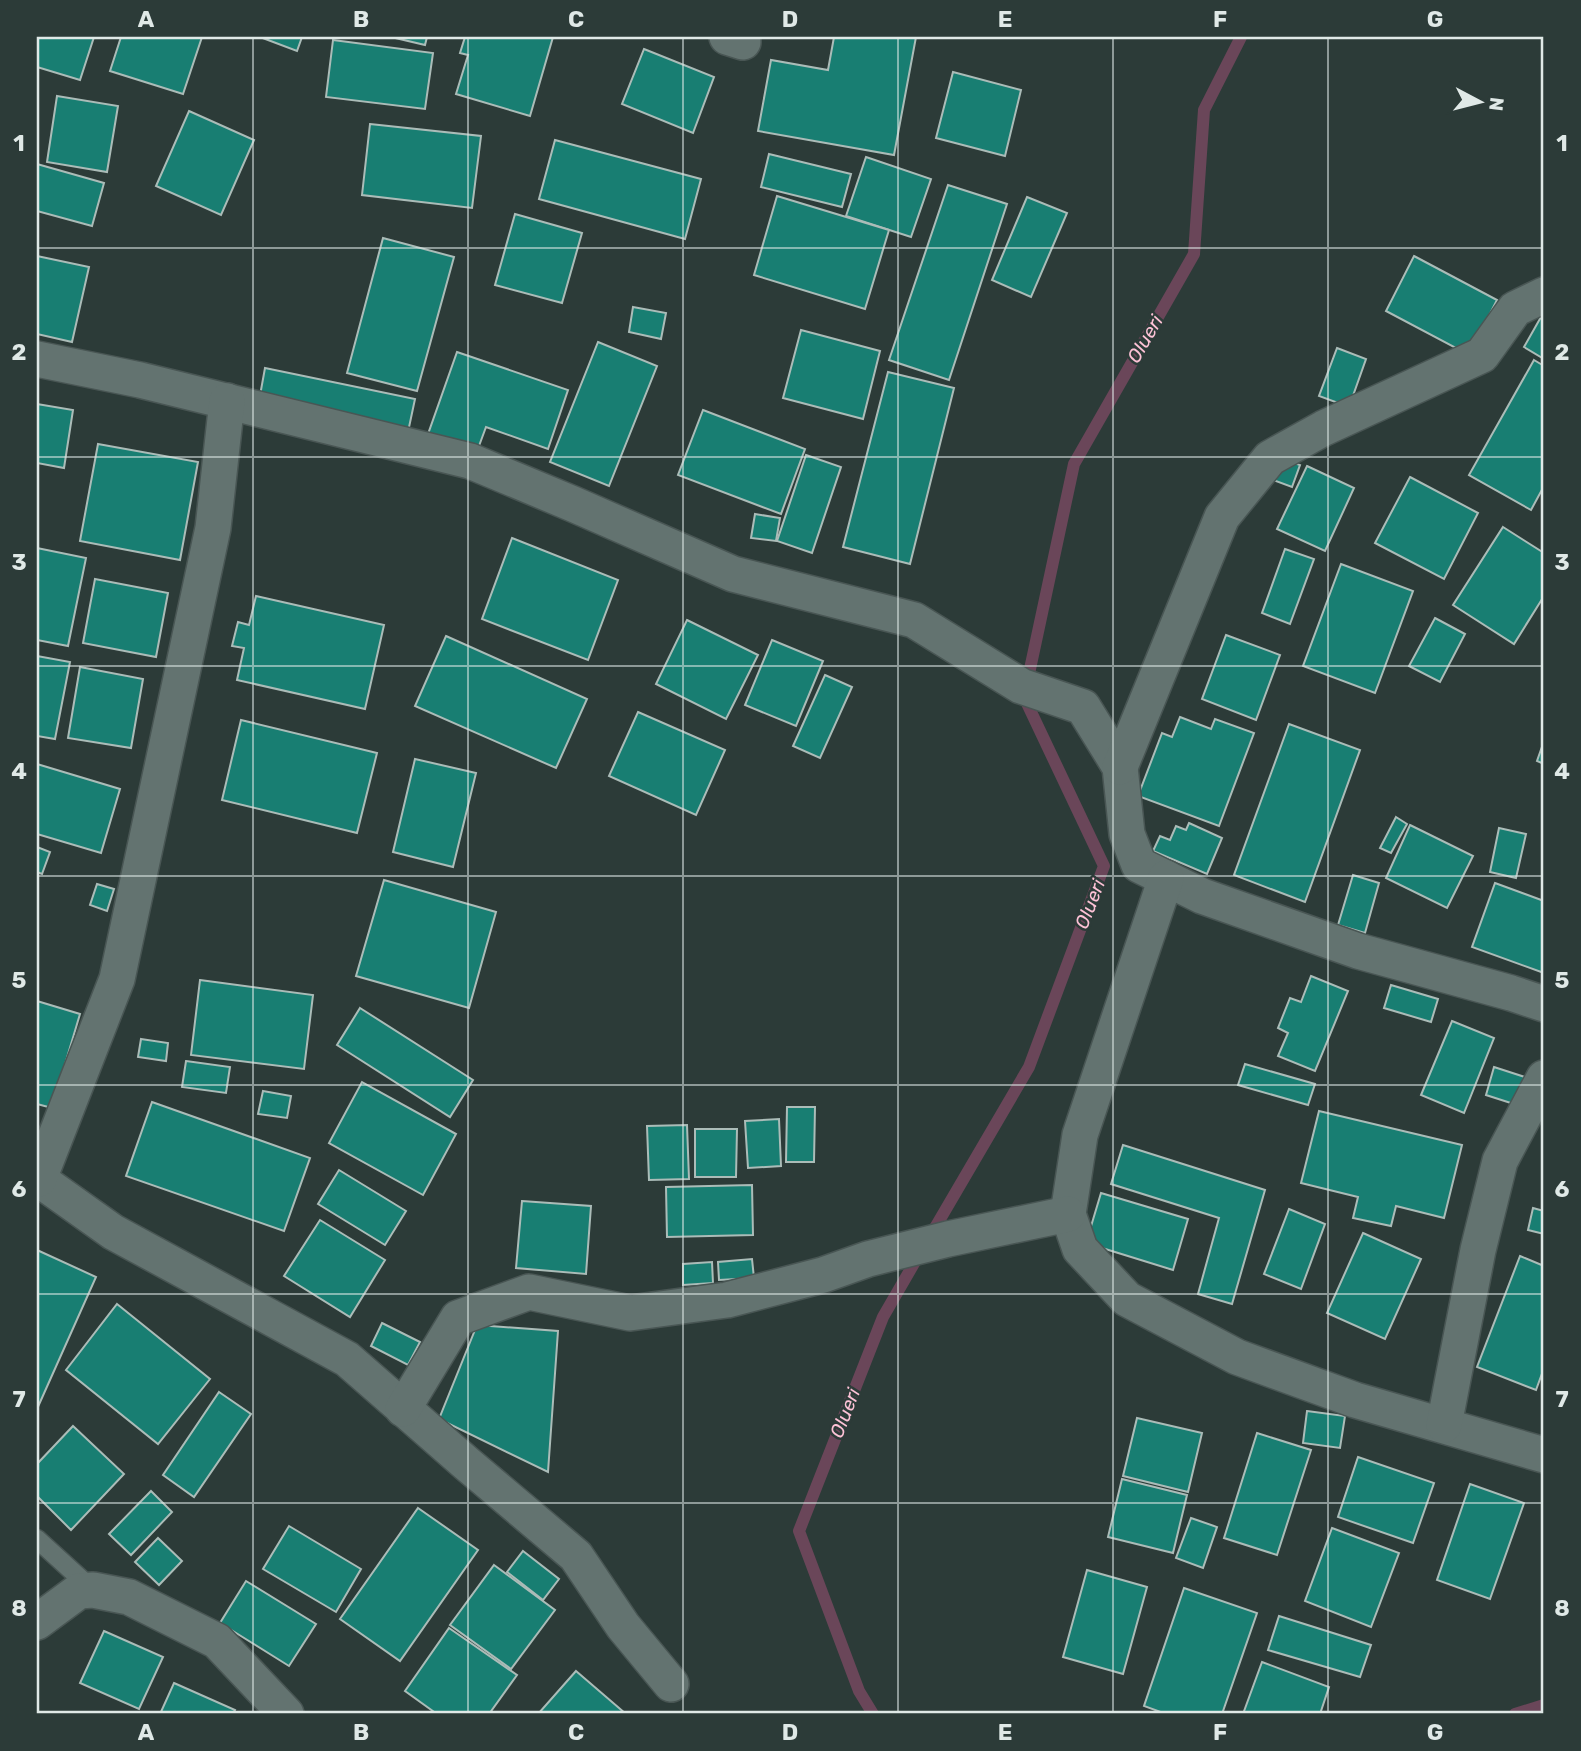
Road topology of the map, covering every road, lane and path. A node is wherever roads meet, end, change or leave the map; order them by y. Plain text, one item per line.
1 (1544, 295) edge
2 (37, 359) edge
3 (227, 401) junction
4 (1120, 767) junction
5 (1166, 878) junction
6 (1544, 1004) edge
7 (1544, 1078) edge
8 (38, 1179) edge
9 (1068, 1213) junction
10 (404, 1409) junction
11 (1444, 1425) junction
12 (1544, 1455) edge
13 (37, 1539) edge
14 (93, 1590) junction
15 (37, 1622) edge
16 (671, 1684) dead end
17 (286, 1714) edge

1 - 4 street
2 - 3 street
3 - 4 street
3 - 8 street
4 - 5 street
5 - 6 street
5 - 9 street
7 - 11 street
8 - 10 street
9 - 10 street
9 - 11 street
10 - 16 street
11 - 12 street
13 - 14 lane
14 - 15 street
14 - 17 street

